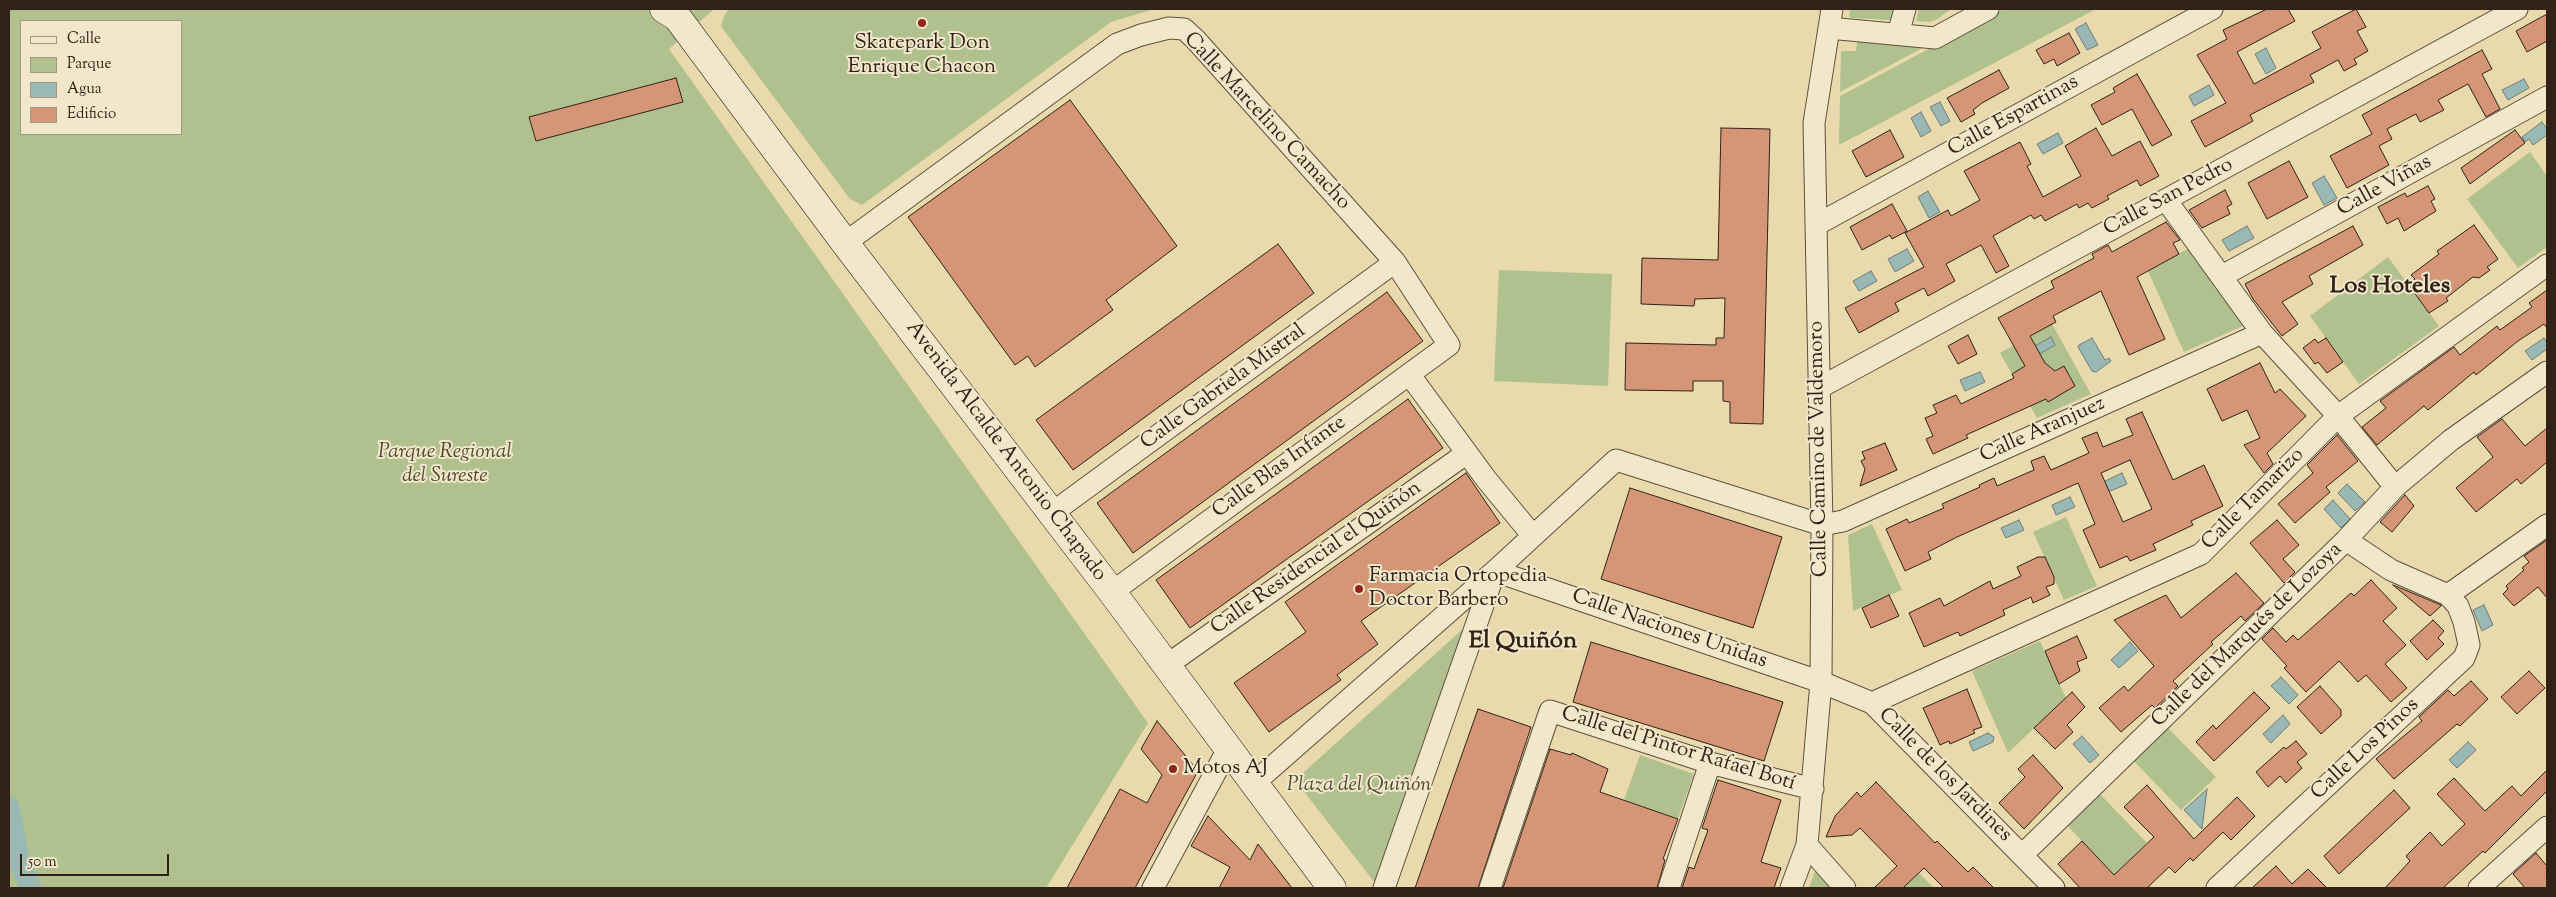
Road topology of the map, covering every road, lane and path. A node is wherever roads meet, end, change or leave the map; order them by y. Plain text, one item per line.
1 (1904, 9) edge
2 (1988, 9) edge
3 (2212, 9) edge
4 (2517, 9) edge
5 (672, 12) edge
6 (1830, 18) edge
7 (1898, 34) junction
8 (2547, 97) edge
9 (2166, 200) junction
10 (1816, 225) junction
11 (845, 243) junction
12 (1395, 262) junction
13 (2547, 265) edge
14 (2222, 276) junction
15 (2262, 333) junction
16 (1449, 345) joint
17 (2547, 372) edge
18 (1410, 374) junction
19 (1819, 388) junction
20 (2338, 416) junction
21 (1467, 452) junction
22 (2395, 487) junction
23 (1052, 513) junction
24 (1822, 525) junction
25 (2547, 525) edge
26 (1533, 536) junction
27 (2346, 540) junction
28 (1495, 571) junction
29 (1112, 592) junction
30 (2448, 595) junction
31 (1167, 665) junction
32 (1821, 682) junction
33 (1872, 703) junction
34 (1228, 749) junction
35 (1710, 763) junction
36 (1254, 783) junction
37 (1813, 789) junction
38 (2547, 827) edge
39 (1807, 845) junction
40 (2022, 855) junction
41 (1153, 888) edge
42 (1332, 888) edge
43 (1384, 888) edge
44 (1490, 888) edge
45 (1669, 888) edge
46 (1791, 888) edge
47 (1845, 888) edge
48 (2054, 888) edge
49 (2216, 888) edge
50 (2478, 888) edge

1 - 7 street
2 - 7 street
3 - 10 street, Calle Espartinas
4 - 9 street, Calle San Pedro
5 - 11 main road, Avenida Alcalde Antonio Chapado
6 - 7 street
6 - 10 street, Calle Camino de Valdemoro
8 - 14 street, Calle Viñas
9 - 14 street
9 - 19 street, Calle San Pedro
10 - 19 street, Calle Camino de Valdemoro
11 - 12 street, Calle Marcelino Camacho
11 - 23 main road, Avenida Alcalde Antonio Chapado
12 - 16 street, Calle Marcelino Camacho
12 - 23 street, Calle Gabriela Mistral
13 - 20 street, Calle Tamarizo
14 - 15 street
15 - 20 street
15 - 24 street, Calle Aranjuez
16 - 18 street, Calle Blas Infante
17 - 22 street
18 - 21 street
18 - 29 street, Calle Blas Infante
19 - 24 street, Calle Camino de Valdemoro
20 - 22 street
20 - 33 street, Calle Tamarizo
21 - 26 street
21 - 31 street, Calle Residencial el Quiñón
22 - 27 street
23 - 29 main road, Avenida Alcalde Antonio Chapado
24 - 26 street
24 - 32 street, Calle Camino de Valdemoro
25 - 30 street
26 - 28 street
27 - 30 street, Calle del Marqués de Lozoya
27 - 40 street, Calle del Marqués de Lozoya
28 - 32 street, Calle Naciones Unidas
28 - 36 street
28 - 43 street
29 - 31 main road, Avenida Alcalde Antonio Chapado
30 - 49 street, Calle Los Pinos
31 - 34 main road, Avenida Alcalde Antonio Chapado
32 - 33 street, Calle de los Jardines
32 - 37 street, Calle Camino de Valdemoro
33 - 40 street, Calle de los Jardines
34 - 36 main road, Avenida Alcalde Antonio Chapado
34 - 41 street
35 - 37 street, Calle del Pintor Rafael Botí
35 - 44 street, Calle del Pintor Rafael Botí
35 - 45 street
36 - 42 main road, Avenida Alcalde Antonio Chapado
37 - 39 street, Calle Camino de Valdemoro
38 - 50 street
39 - 46 street, Calle Camino de Valdemoro
39 - 47 street
40 - 48 street, Calle de los Jardines

